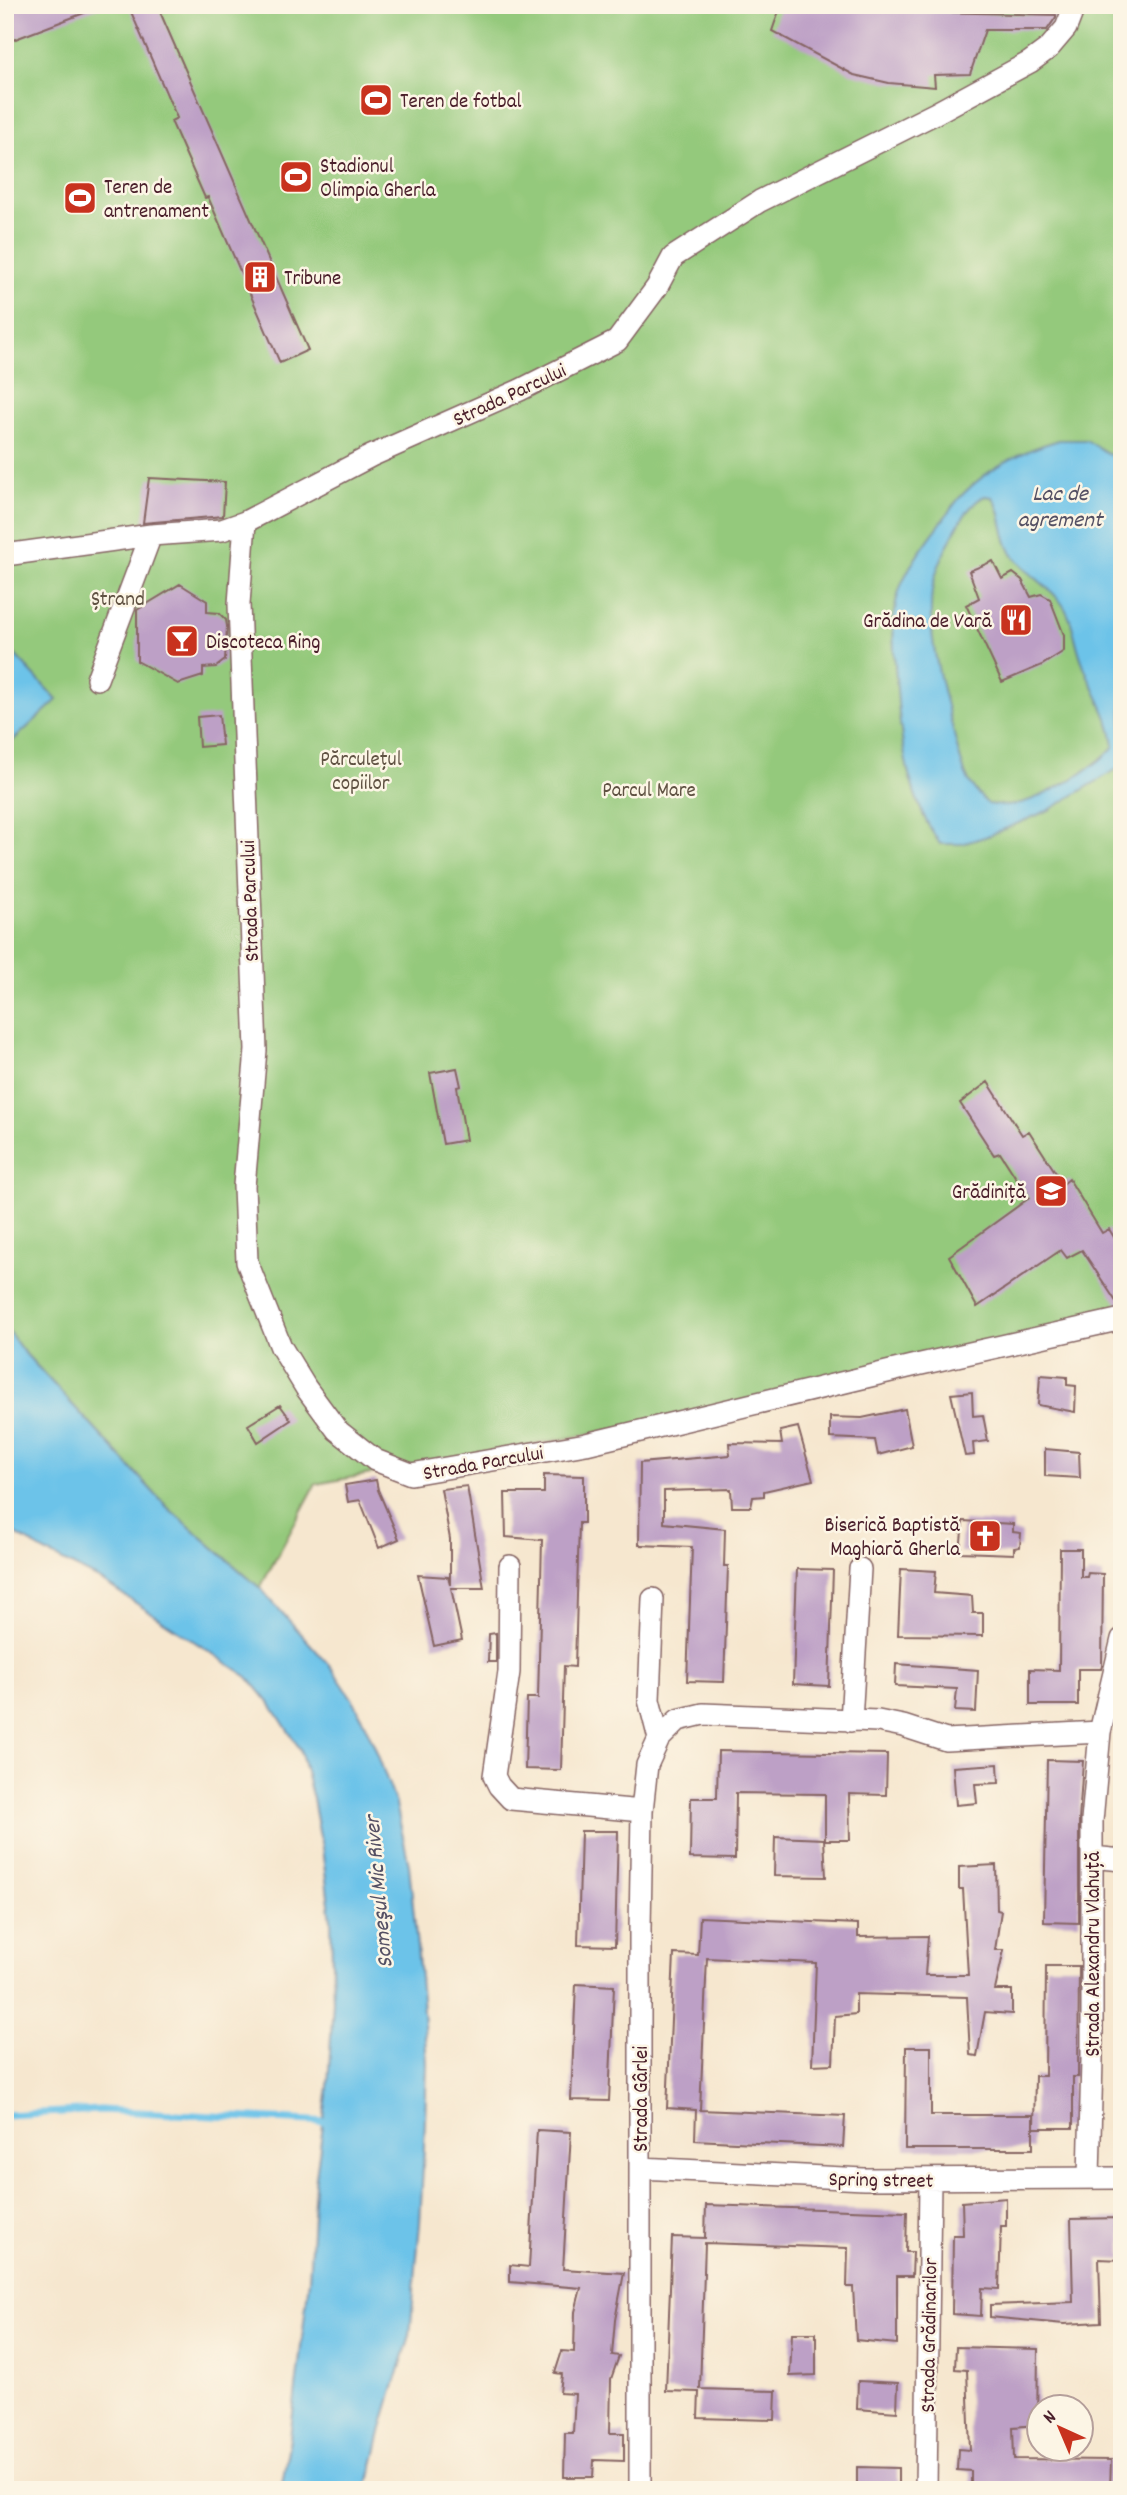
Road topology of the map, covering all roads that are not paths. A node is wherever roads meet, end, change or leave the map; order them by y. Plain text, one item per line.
1 (1074, 9) edge
2 (246, 522) junction
3 (151, 535) junction
4 (5, 555) edge
5 (97, 679) dead end
6 (1122, 1320) edge
7 (510, 1566) dead end
8 (860, 1569) dead end
9 (653, 1599) dead end
10 (1122, 1639) edge
11 (851, 1721) junction
12 (1100, 1732) junction
13 (659, 1739) junction
14 (642, 1811) junction
15 (1092, 1857) junction
16 (1122, 1860) edge
17 (640, 2168) junction
18 (1089, 2177) junction
19 (1122, 2178) edge
20 (930, 2180) junction
21 (640, 2490) edge
22 (926, 2490) edge

1 - 2 street, Strada Parcului
2 - 3 street
2 - 6 street, Strada Parcului
3 - 4 street
3 - 5 street
7 - 14 street
8 - 11 street
9 - 13 street
10 - 12 street, Strada Alexandru Vlahuță
11 - 12 street
11 - 13 street, Strada Gârlei
12 - 15 street, Strada Alexandru Vlahuță
13 - 14 street, Strada Gârlei
14 - 17 street, Strada Gârlei
15 - 16 street
15 - 18 street, Strada Alexandru Vlahuță
17 - 20 street, Spring street
17 - 21 street, Strada Gârlei
18 - 19 street, Spring street
18 - 20 street, Spring street
20 - 22 street, Strada Grădinarilor

